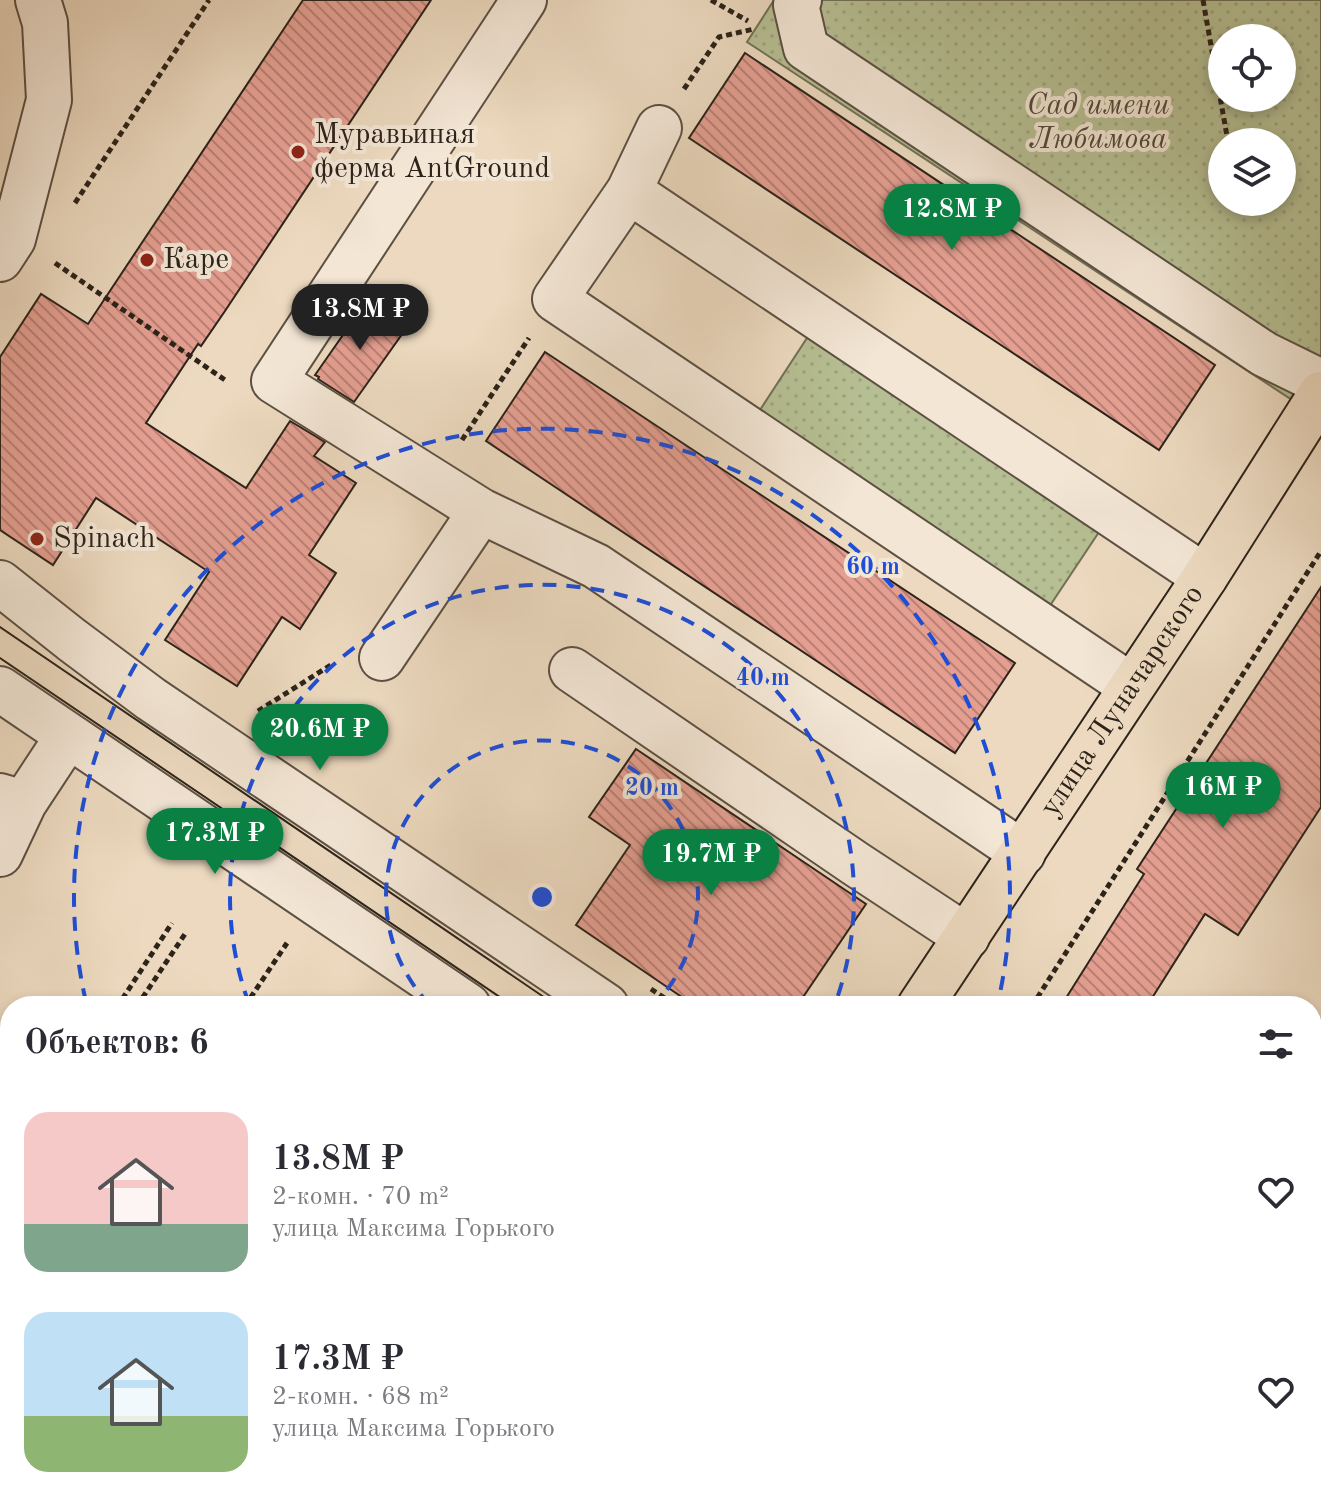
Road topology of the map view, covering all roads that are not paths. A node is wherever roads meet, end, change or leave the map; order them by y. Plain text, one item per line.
1 (38, 0) edge
2 (524, 0) edge
3 (799, 0) edge
4 (659, 128) road end
5 (629, 191) junction
6 (0, 259) edge
7 (1321, 382) edge
8 (1321, 394) edge
9 (481, 511) junction
10 (1205, 577) junction
11 (0, 583) edge
12 (364, 657) road end
13 (572, 670) dead end
14 (1131, 686) junction
15 (0, 689) edge
16 (68, 736) junction
17 (12, 799) edge
18 (1023, 853) junction
19 (0, 854) edge
20 (967, 937) junction
21 (453, 996) edge
22 (591, 996) edge
23 (927, 996) edge

1 - 6 street
2 - 9 street
3 - 7 street
4 - 5 street
5 - 10 street
5 - 14 street
8 - 10 main road, улица Луначарского
9 - 12 street
9 - 18 street
10 - 14 main road, улица Луначарского
11 - 22 street
13 - 20 street
14 - 18 main road, улица Луначарского
15 - 16 street
16 - 17 street
16 - 21 street
17 - 19 street
18 - 20 main road, улица Луначарского
20 - 23 main road, улица Луначарского

